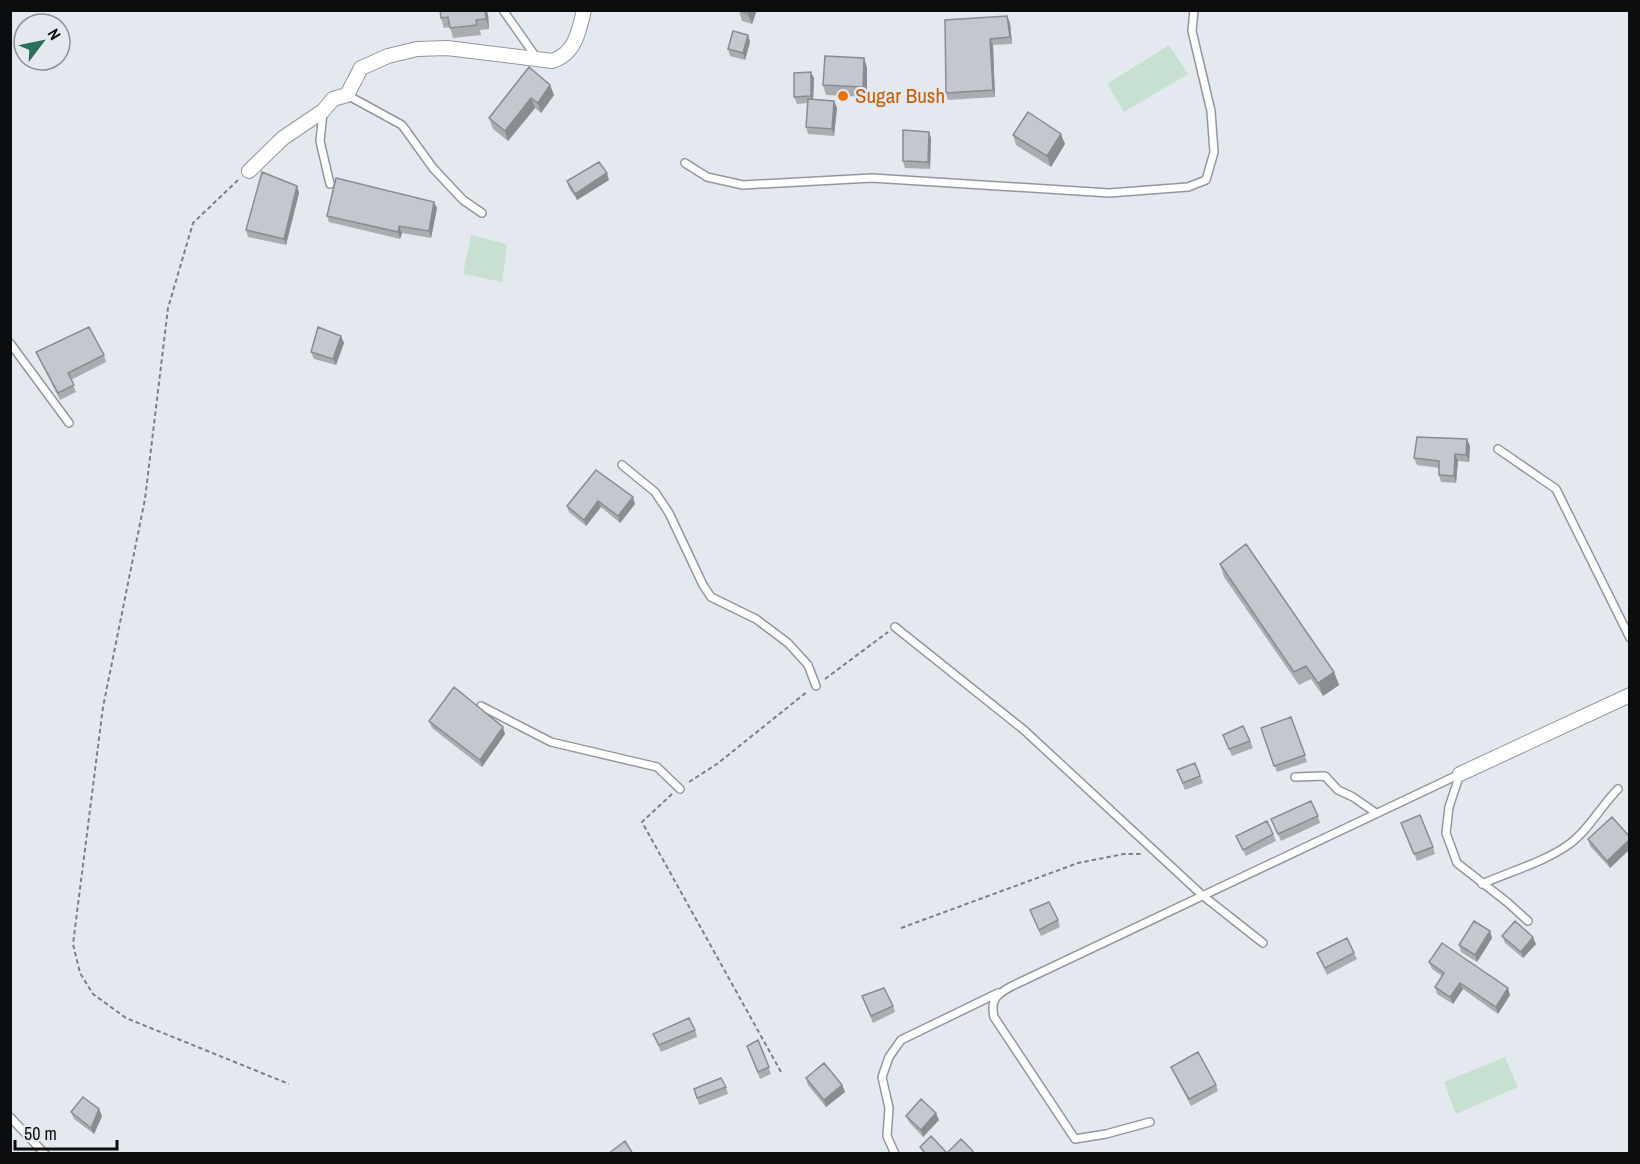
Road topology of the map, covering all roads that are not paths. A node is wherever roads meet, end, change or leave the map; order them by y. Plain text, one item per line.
1 (503, 10) edge
2 (584, 10) edge
3 (1194, 10) edge
4 (537, 59) junction
5 (347, 95) junction
6 (323, 111) junction
7 (685, 163) dead end
8 (249, 171) road end
9 (330, 184) dead end
10 (482, 213) dead end
11 (10, 344) edge
12 (69, 423) dead end
13 (1498, 448) dead end
14 (622, 465) dead end
15 (895, 627) road end
16 (1629, 638) edge
17 (816, 686) road end
18 (1629, 695) edge
19 (481, 706) edge
20 (1460, 774) junction
21 (1295, 777) dead end
22 (680, 789) road end
23 (1618, 789) dead end
24 (1376, 813) junction
25 (1482, 884) junction
26 (1202, 895) junction
27 (1528, 921) dead end
28 (1263, 943) dead end
29 (1003, 991) junction
30 (10, 1117) edge
31 (1150, 1122) dead end
32 (45, 1154) edge
33 (895, 1154) edge

1 - 4 lane
2 - 4 street
3 - 7 lane
4 - 5 street
5 - 6 street
5 - 10 lane
6 - 8 street
6 - 9 lane
11 - 12 lane
13 - 16 lane
14 - 17 lane
15 - 26 lane
18 - 20 street
19 - 22 lane
20 - 24 lane
20 - 25 lane
21 - 24 lane
23 - 25 lane
24 - 26 lane
25 - 27 lane
26 - 28 lane
26 - 29 lane
29 - 31 lane
29 - 33 lane
30 - 32 lane

